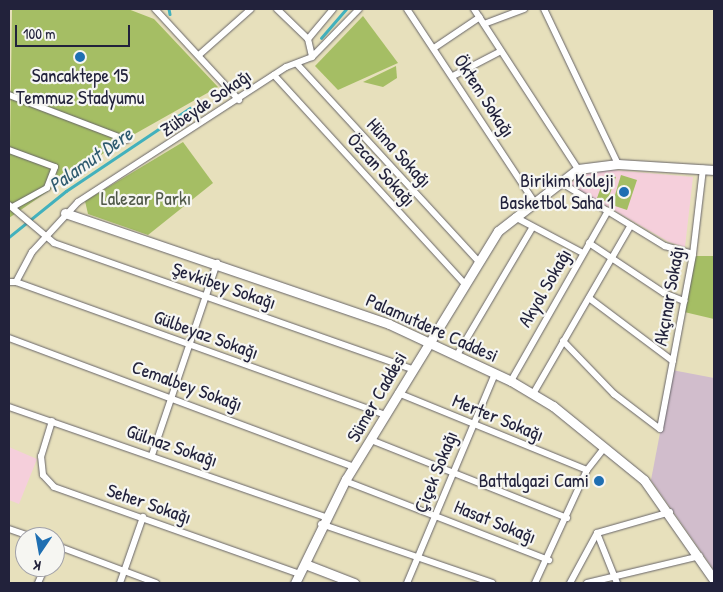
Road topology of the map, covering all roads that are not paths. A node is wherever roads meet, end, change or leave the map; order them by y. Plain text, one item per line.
1 (155, 9) edge
2 (251, 9) edge
3 (277, 9) edge
4 (333, 9) edge
5 (359, 9) edge
6 (408, 9) edge
7 (474, 9) edge
8 (524, 9) edge
9 (544, 9) edge
10 (482, 21) junction
11 (308, 39) junction
12 (434, 48) junction
13 (501, 51) junction
14 (200, 55) junction
15 (312, 58) junction
16 (297, 64) junction
17 (274, 75) junction
18 (453, 76) junction
19 (9, 94) edge
20 (239, 100) junction
21 (127, 140) dead end
22 (9, 150) edge
23 (618, 164) junction
24 (578, 169) junction
25 (703, 169) junction
26 (714, 170) edge
27 (560, 182) junction
28 (533, 200) junction
29 (11, 206) edge
30 (608, 211) junction
31 (65, 213) junction
32 (515, 217) junction
33 (631, 225) junction
34 (532, 228) junction
35 (45, 236) junction
36 (589, 243) junction
37 (583, 253) junction
38 (693, 254) junction
39 (613, 258) junction
40 (217, 262) junction
41 (479, 262) junction
42 (12, 282) edge
43 (466, 284) junction
44 (205, 295) junction
45 (589, 298) junction
46 (684, 301) junction
47 (9, 338) edge
48 (428, 341) junction
49 (563, 341) junction
50 (187, 344) junction
51 (457, 355) junction
52 (673, 361) junction
53 (411, 369) junction
54 (496, 374) junction
55 (511, 381) junction
56 (398, 393) junction
57 (532, 394) junction
58 (172, 396) junction
59 (9, 407) edge
60 (385, 415) junction
61 (52, 422) junction
62 (472, 424) junction
63 (371, 440) junction
64 (605, 447) junction
65 (152, 455) junction
66 (354, 466) junction
67 (587, 470) junction
68 (451, 473) junction
69 (345, 481) junction
70 (670, 512) junction
71 (435, 514) junction
72 (143, 517) junction
73 (567, 518) junction
74 (323, 521) junction
75 (597, 533) junction
76 (65, 549) edge
77 (419, 556) junction
78 (700, 556) junction
79 (549, 560) junction
80 (305, 564) junction
81 (124, 572) junction
82 (300, 574) junction
83 (615, 575) junction
84 (714, 580) edge
85 (120, 583) edge
86 (156, 583) edge
87 (296, 583) edge
88 (354, 583) edge
89 (407, 583) edge
90 (492, 583) edge
91 (535, 583) edge
92 (570, 583) edge
93 (587, 583) edge
94 (617, 583) edge

1 - 14 street
2 - 14 street
3 - 11 street
4 - 11 street
5 - 15 street, Zübeyde Sokağı
6 - 12 street, Öktem Sokağı
7 - 10 street
8 - 10 street
9 - 23 street
10 - 12 street
10 - 13 street
11 - 15 street
12 - 18 street, Öktem Sokağı
13 - 18 street
13 - 24 street
14 - 20 street
15 - 16 street, Zübeyde Sokağı
16 - 17 street, Zübeyde Sokağı
16 - 41 street, Hüma Sokağı
17 - 20 street, Zübeyde Sokağı
17 - 43 street, Özcan Sokağı
18 - 28 street, Öktem Sokağı
19 - 21 street
20 - 31 street, Zübeyde Sokağı
22 - 29 street
23 - 24 street, Sümer Caddesi
23 - 25 street, Sümer Caddesi
24 - 27 street, Sümer Caddesi
25 - 26 street, Sümer Caddesi
25 - 38 street, Akçınar Sokağı
27 - 28 street, Sümer Caddesi
27 - 30 street
28 - 32 street, Sümer Caddesi
29 - 35 street, Şevkibey Sokağı
30 - 33 street
30 - 36 street, Akyol Sokağı
31 - 35 street, Zübeyde Sokağı
31 - 40 street, Palamutdere Caddesi
32 - 34 street
32 - 41 street, Sümer Caddesi
33 - 38 street
33 - 39 street
34 - 37 street
34 - 51 street
35 - 42 street, Zübeyde Sokağı
35 - 44 street, Şevkibey Sokağı
36 - 37 street, Akyol Sokağı
36 - 39 street
37 - 55 street, Akyol Sokağı
38 - 46 street, Akçınar Sokağı
39 - 45 street
39 - 46 street
40 - 44 street
40 - 48 street, Palamutdere Caddesi
41 - 43 street, Sümer Caddesi
42 - 50 street, Gülbeyaz Sokağı
43 - 48 street, Sümer Caddesi
44 - 50 street
44 - 53 street, Şevkibey Sokağı
45 - 49 street
45 - 52 street
46 - 52 street, Akçınar Sokağı
47 - 58 street, Cemalbey Sokağı
48 - 51 street, Palamutdere Caddesi
48 - 53 street, Sümer Caddesi
49 - 52 street, Akçınar Sokağı
49 - 57 street
50 - 58 street
50 - 60 street, Gülbeyaz Sokağı
51 - 54 street, Palamutdere Caddesi
53 - 56 street, Sümer Caddesi
54 - 55 street, Palamutdere Caddesi
54 - 62 street, Çiçek Sokağı
55 - 57 street, Palamutdere Caddesi
56 - 60 street, Sümer Caddesi
56 - 62 street, Merter Sokağı
57 - 64 street, Palamutdere Caddesi
58 - 65 street
58 - 66 street, Cemalbey Sokağı
59 - 61 street, Gülnaz Sokağı
60 - 63 street, Sümer Caddesi
61 - 65 street, Gülnaz Sokağı
61 - 72 street, Seher Sokağı
62 - 67 street, Merter Sokağı
62 - 68 street, Çiçek Sokağı
63 - 66 street, Sümer Caddesi
63 - 68 street
64 - 67 street
64 - 70 street, Palamutdere Caddesi
65 - 74 street, Gülnaz Sokağı
66 - 69 street, Sümer Caddesi
67 - 73 street
68 - 71 street, Çiçek Sokağı
68 - 73 street
69 - 71 street, Hasat Sokağı
69 - 74 street, Sümer Caddesi
70 - 75 street
70 - 78 street, Palamutdere Caddesi
71 - 77 street, Çiçek Sokağı
71 - 79 street, Hasat Sokağı
72 - 81 street
72 - 82 street, Seher Sokağı
73 - 79 street
74 - 77 street, Gülnaz Sokağı
74 - 80 street, Sümer Caddesi
75 - 83 street
75 - 92 street
76 - 81 street
77 - 89 street, Çiçek Sokağı
77 - 90 street, Gülnaz Sokağı
78 - 83 street
78 - 84 street, Palamutdere Caddesi
79 - 91 street
80 - 82 street, Sümer Caddesi
80 - 88 street
81 - 85 street
81 - 86 street
82 - 87 street, Sümer Caddesi
83 - 93 street
83 - 94 street

